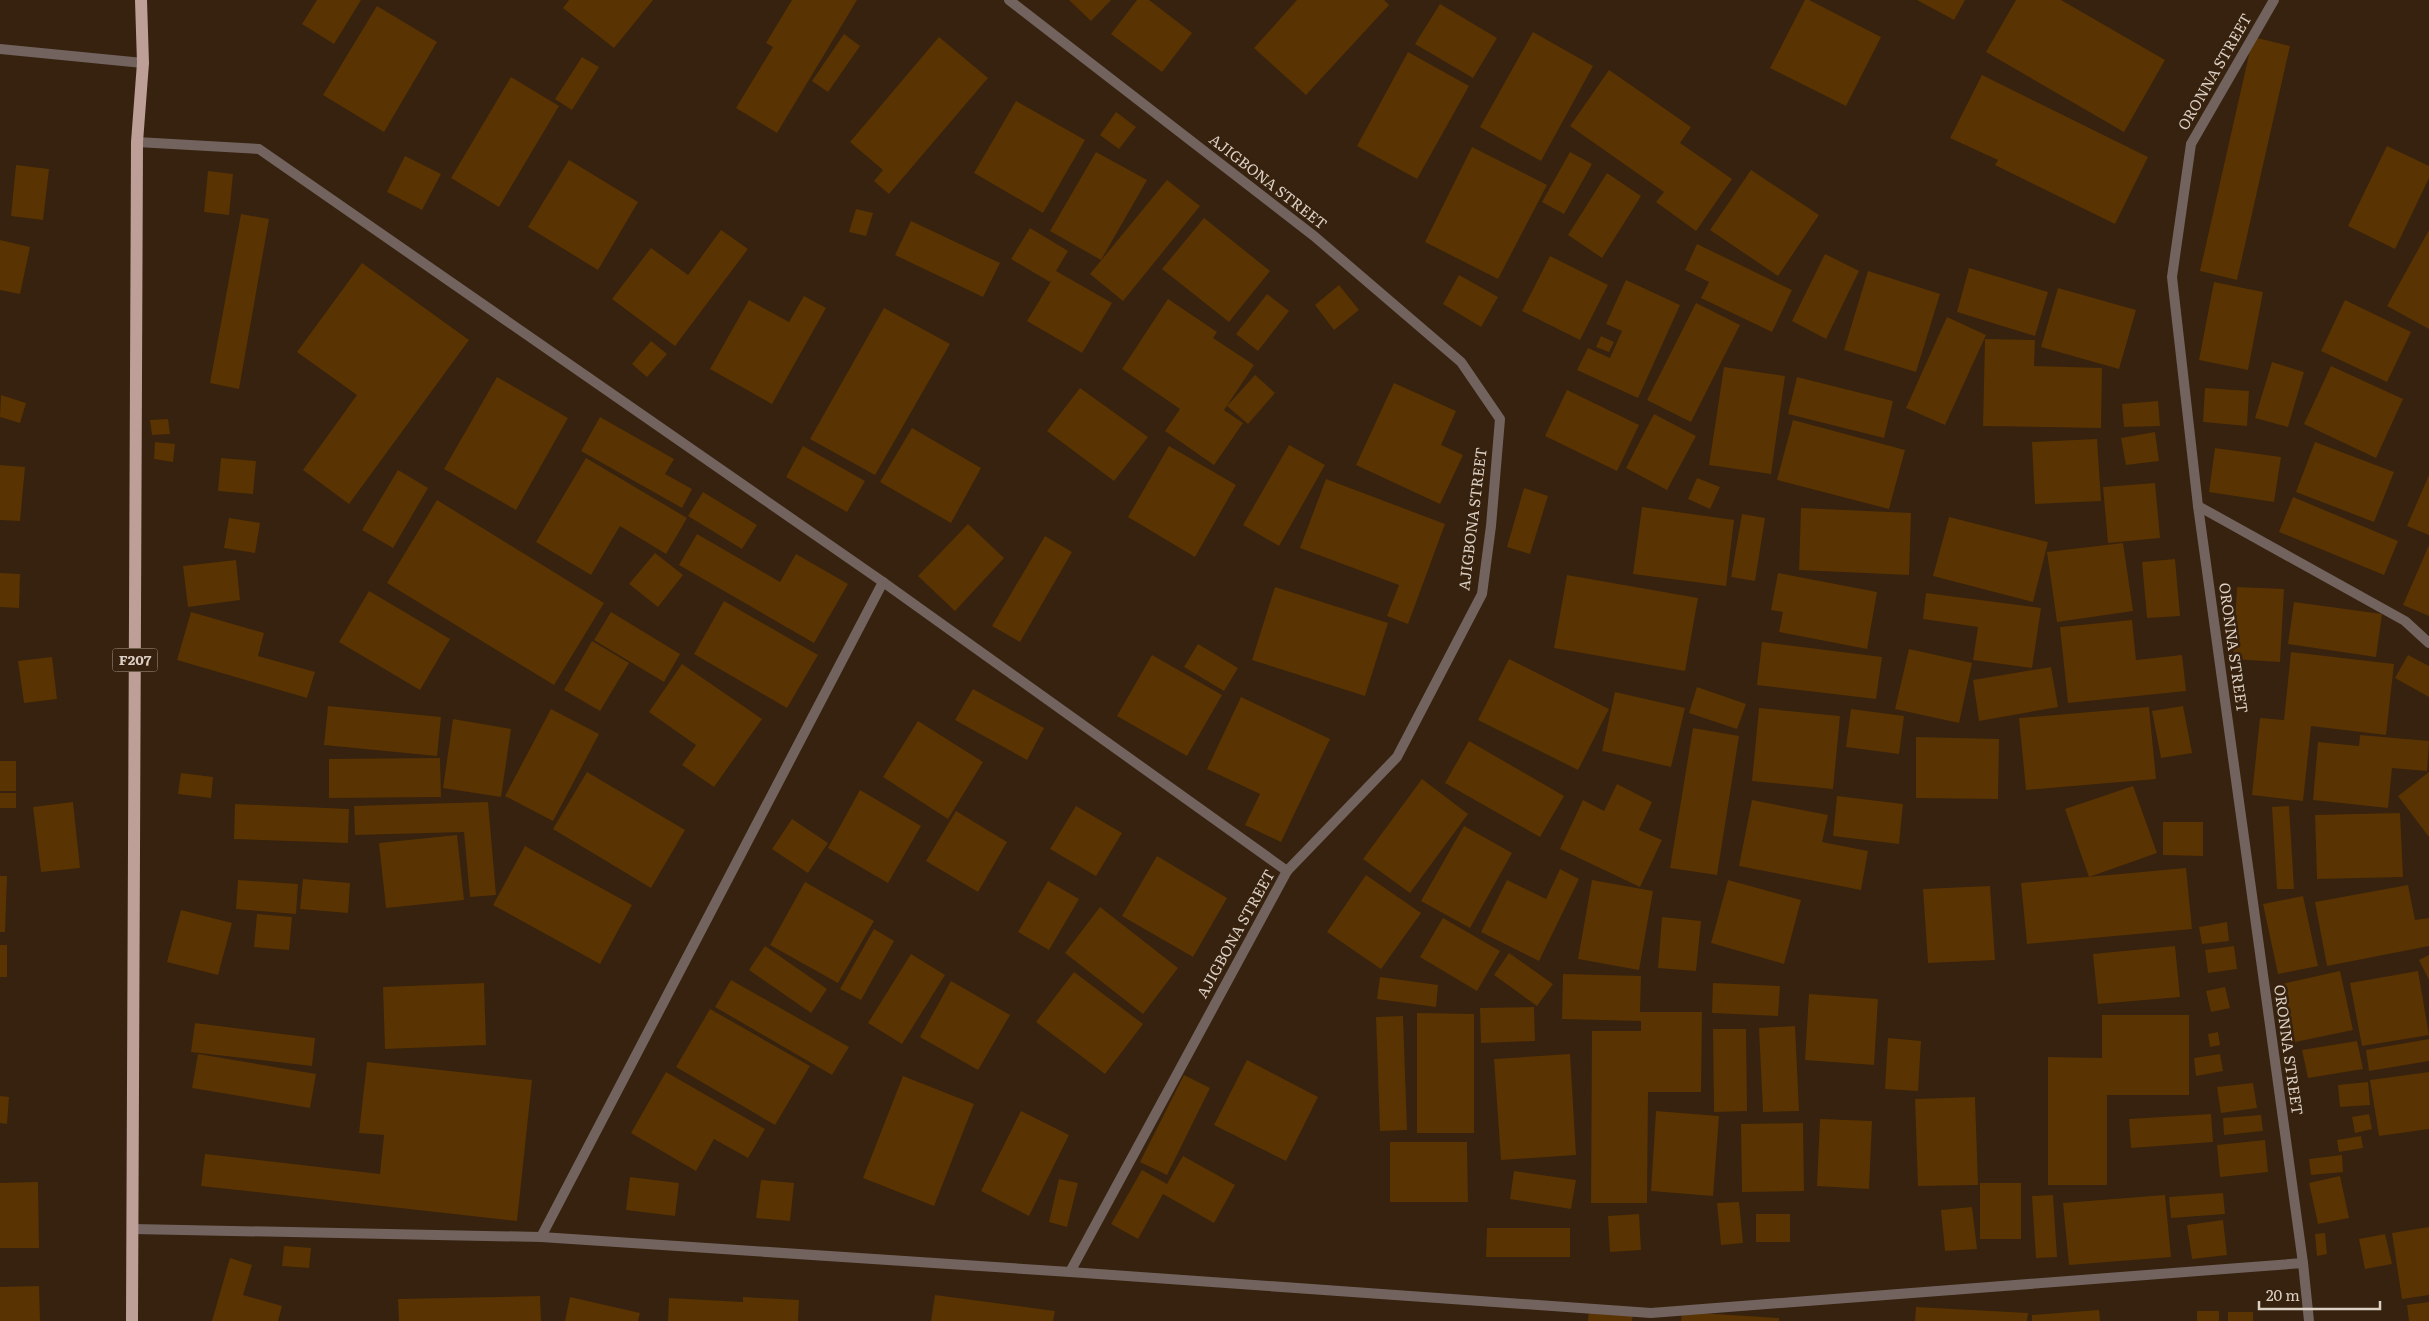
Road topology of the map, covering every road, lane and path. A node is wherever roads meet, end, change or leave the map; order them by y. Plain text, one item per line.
1 (141, 0) edge
2 (1009, 0) edge
3 (2274, 0) edge
4 (0, 49) edge
5 (143, 63) junction
6 (136, 142) junction
7 (2198, 506) junction
8 (883, 582) junction
9 (2429, 643) edge
10 (1287, 871) junction
11 (133, 1229) junction
12 (541, 1237) junction
13 (2303, 1263) junction
14 (1070, 1272) junction
15 (132, 1321) edge
16 (2308, 1321) edge

1 - 5 main road, F207
2 - 10 street, AJIGBONA STREET
3 - 7 street, ORONNA STREET
4 - 5 street
5 - 6 main road, F207
6 - 8 street
6 - 11 main road, F207
7 - 9 street
7 - 13 street, ORONNA STREET
8 - 10 street
8 - 12 street
10 - 14 street, AJIGBONA STREET
11 - 12 street
11 - 15 main road, F207
12 - 14 street
13 - 14 street
13 - 16 street, ORONNA STREET

